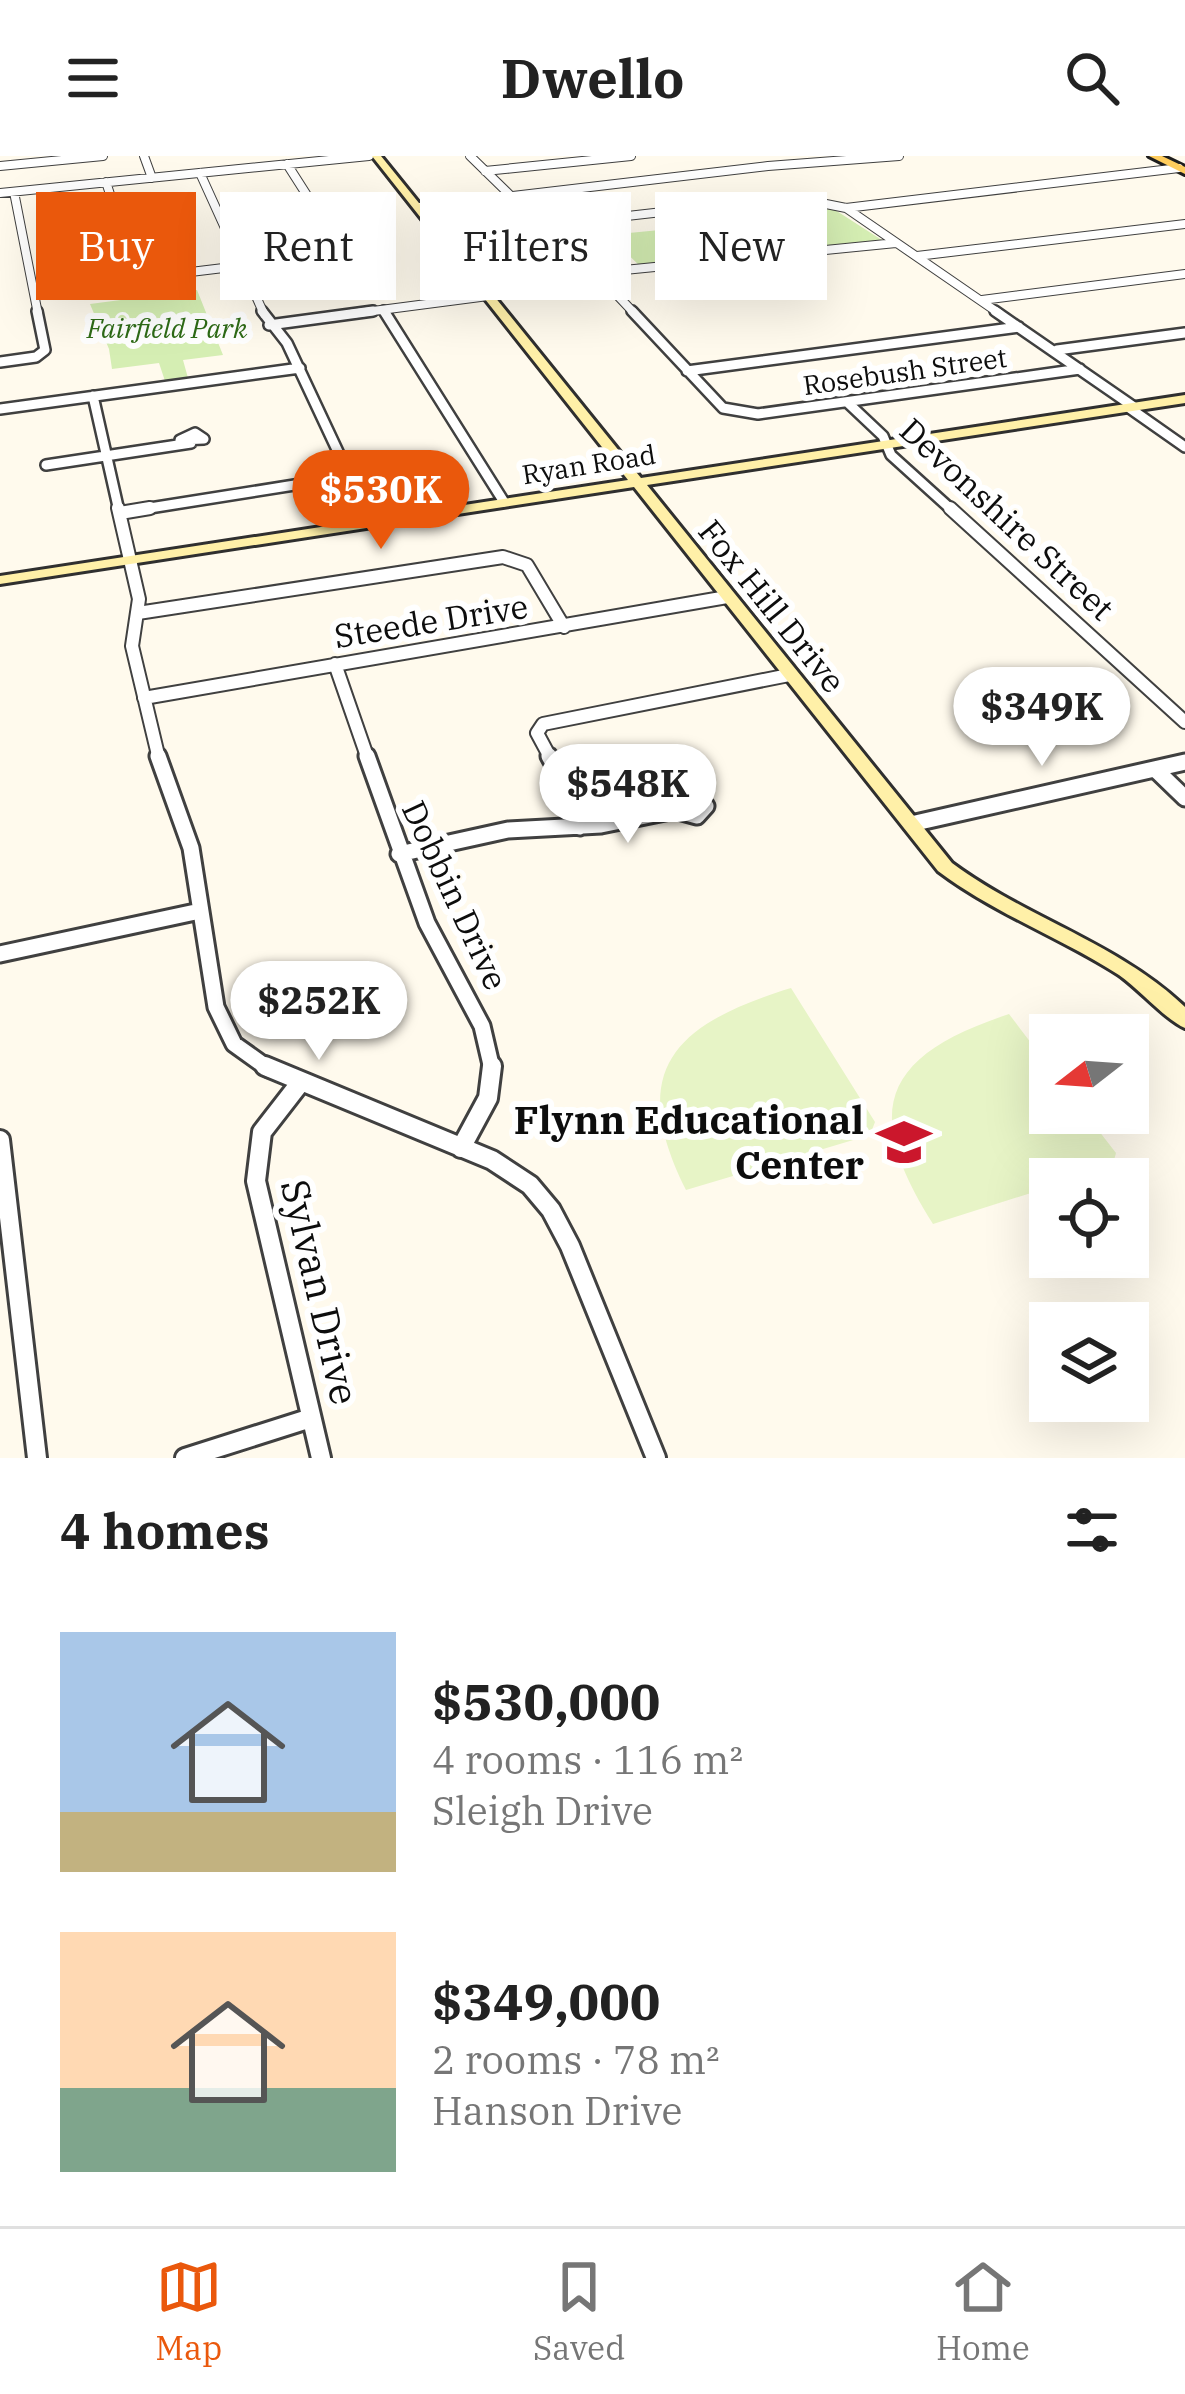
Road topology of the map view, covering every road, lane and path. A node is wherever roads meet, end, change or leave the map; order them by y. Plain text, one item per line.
1 (103, 156) edge
2 (144, 156) edge
3 (372, 156) edge
4 (470, 156) edge
5 (631, 156) edge
6 (899, 156) edge
7 (1154, 156) edge
8 (769, 161) edge
9 (287, 164) junction
10 (0, 166) edge
11 (1182, 170) edge
12 (485, 171) junction
13 (200, 173) junction
14 (152, 178) junction
15 (106, 182) junction
16 (14, 192) junction
17 (109, 192) edge
18 (304, 192) edge
19 (507, 192) edge
20 (558, 192) edge
21 (0, 193) edge
22 (419, 207) edge
23 (846, 208) junction
24 (220, 213) edge
25 (631, 216) edge
26 (1185, 224) edge
27 (896, 242) junction
28 (916, 256) junction
29 (631, 270) edge
30 (1185, 274) edge
31 (34, 291) joint
32 (256, 300) edge
33 (458, 300) edge
34 (491, 300) edge
35 (620, 300) edge
36 (981, 301) junction
37 (383, 310) junction
38 (269, 325) junction
39 (1019, 327) junction
40 (1185, 333) edge
41 (1057, 350) junction
42 (0, 362) edge
43 (300, 368) junction
44 (1079, 369) junction
45 (687, 371) junction
46 (93, 396) junction
47 (1185, 399) edge
48 (847, 402) junction
49 (1131, 407) junction
50 (0, 409) edge
51 (181, 442) dead end
52 (886, 445) junction
53 (1185, 447) edge
54 (106, 456) junction
55 (46, 465) dead end
56 (634, 483) junction
57 (504, 502) junction
58 (120, 513) junction
59 (131, 560) junction
60 (0, 580) edge
61 (727, 597) junction
62 (138, 613) junction
63 (564, 627) junction
64 (335, 664) junction
65 (789, 675) junction
66 (143, 698) junction
67 (1185, 722) edge
68 (1185, 762) edge
69 (1155, 769) junction
70 (1185, 798) edge
71 (675, 810) dead end
72 (910, 824) junction
73 (580, 827) junction
74 (399, 854) junction
75 (200, 911) junction
76 (0, 954) edge
77 (1185, 1020) edge
78 (300, 1083) junction
79 (0, 1140) edge
80 (461, 1148) junction
81 (311, 1418) junction
82 (37, 1458) edge
83 (185, 1458) edge
84 (321, 1458) edge
85 (656, 1458) edge

1 - 10 street
2 - 14 street
3 - 9 street
3 - 22 street, Fox Hill Drive
4 - 12 street
5 - 12 street
6 - 8 street
7 - 11 main road
8 - 20 street
9 - 13 street
9 - 18 street
11 - 23 street
12 - 19 street
13 - 14 street
13 - 24 street
14 - 15 street
15 - 16 street
15 - 17 street
16 - 21 street
16 - 31 street
23 - 25 street
23 - 27 street
26 - 28 street
27 - 28 street
27 - 29 street
28 - 36 street
30 - 36 street
31 - 42 street
32 - 38 street
33 - 37 street
34 - 56 street, Fox Hill Drive
35 - 45 street
36 - 39 street
37 - 38 street
37 - 57 street
38 - 43 street
39 - 41 street
39 - 45 street
40 - 41 street
41 - 44 street
43 - 46 street
43 - 58 street
44 - 48 street, Rosebush Street
44 - 49 street
45 - 48 street, Rosebush Street
46 - 50 street
46 - 54 street
47 - 49 street, Ryan Road
48 - 52 street, Devonshire Street
49 - 52 street, Ryan Road
49 - 53 street
51 - 54 street
52 - 56 street, Ryan Road
52 - 67 street, Devonshire Street
54 - 55 street
54 - 58 street
56 - 57 street, Ryan Road
56 - 61 street, Fox Hill Drive
57 - 59 street, Ryan Road
58 - 59 street
59 - 60 street, Ryan Road
59 - 62 street
61 - 63 street, Steede Drive
61 - 65 street, Fox Hill Drive
62 - 63 street
62 - 66 street
63 - 64 street, Steede Drive
64 - 66 street, Steede Drive
64 - 74 street, Dobbin Drive
65 - 72 street, Fox Hill Drive
65 - 73 street
66 - 75 street
68 - 69 street
69 - 70 street
69 - 72 street
71 - 73 street
72 - 77 street, Fox Hill Drive
73 - 74 street
74 - 80 street, Dobbin Drive
75 - 76 street
75 - 78 street
78 - 80 street
78 - 81 street, Sylvan Drive
79 - 82 street
80 - 85 street
81 - 83 street
81 - 84 street, Sylvan Drive

